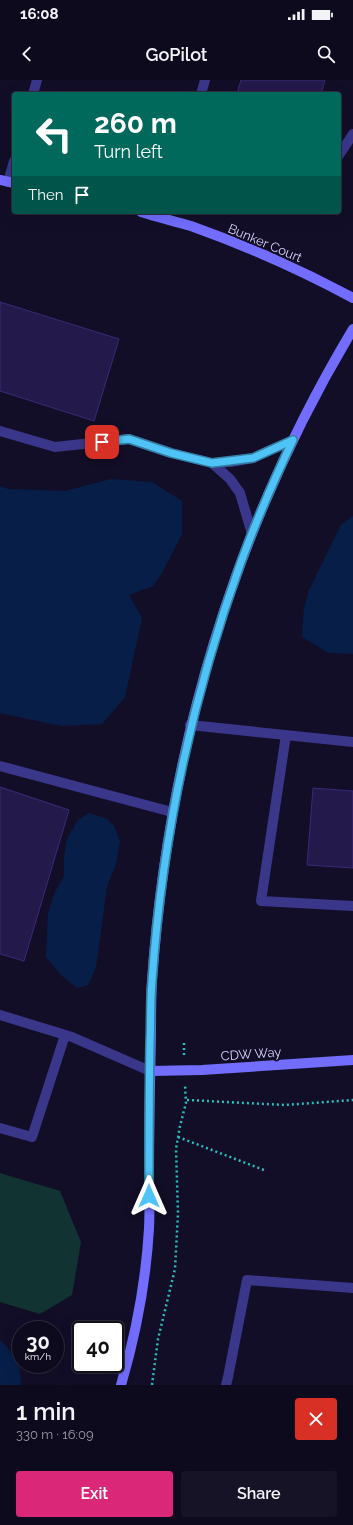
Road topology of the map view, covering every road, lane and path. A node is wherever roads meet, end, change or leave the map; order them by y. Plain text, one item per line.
1 (38, 80) edge
2 (205, 80) edge
3 (34, 92) edge
4 (202, 92) edge
5 (353, 134) edge
6 (341, 152) edge
7 (12, 167) edge
8 (7, 182) edge
9 (148, 214) edge
10 (353, 298) edge
11 (353, 329) edge
12 (0, 431) edge
13 (293, 440) junction
14 (212, 463) junction
15 (252, 534) junction
16 (190, 725) junction
17 (286, 735) junction
18 (353, 742) edge
19 (0, 766) edge
20 (172, 812) junction
21 (353, 906) edge
22 (0, 1015) edge
23 (65, 1035) junction
24 (353, 1060) edge
25 (150, 1071) junction
26 (187, 1094) dead end
27 (187, 1100) junction
28 (353, 1100) edge
29 (0, 1128) edge
30 (178, 1137) junction
31 (264, 1170) dead end
32 (353, 1288) edge
33 (121, 1385) edge
34 (152, 1385) edge
35 (226, 1385) edge

1 - 3 lane
2 - 4 lane
5 - 6 lane
7 - 8 lane
9 - 10 street, Bunker Court
11 - 13 street
12 - 14 lane
13 - 14 lane
13 - 15 street
14 - 15 lane
15 - 16 street
16 - 17 lane
16 - 20 street
17 - 18 lane
17 - 21 lane
19 - 20 lane
20 - 25 street
22 - 23 lane
23 - 25 lane
23 - 29 lane
24 - 25 street, CDW Way
25 - 33 street
26 - 27 path
27 - 28 path
27 - 30 path
30 - 31 path
30 - 34 path
32 - 35 lane

